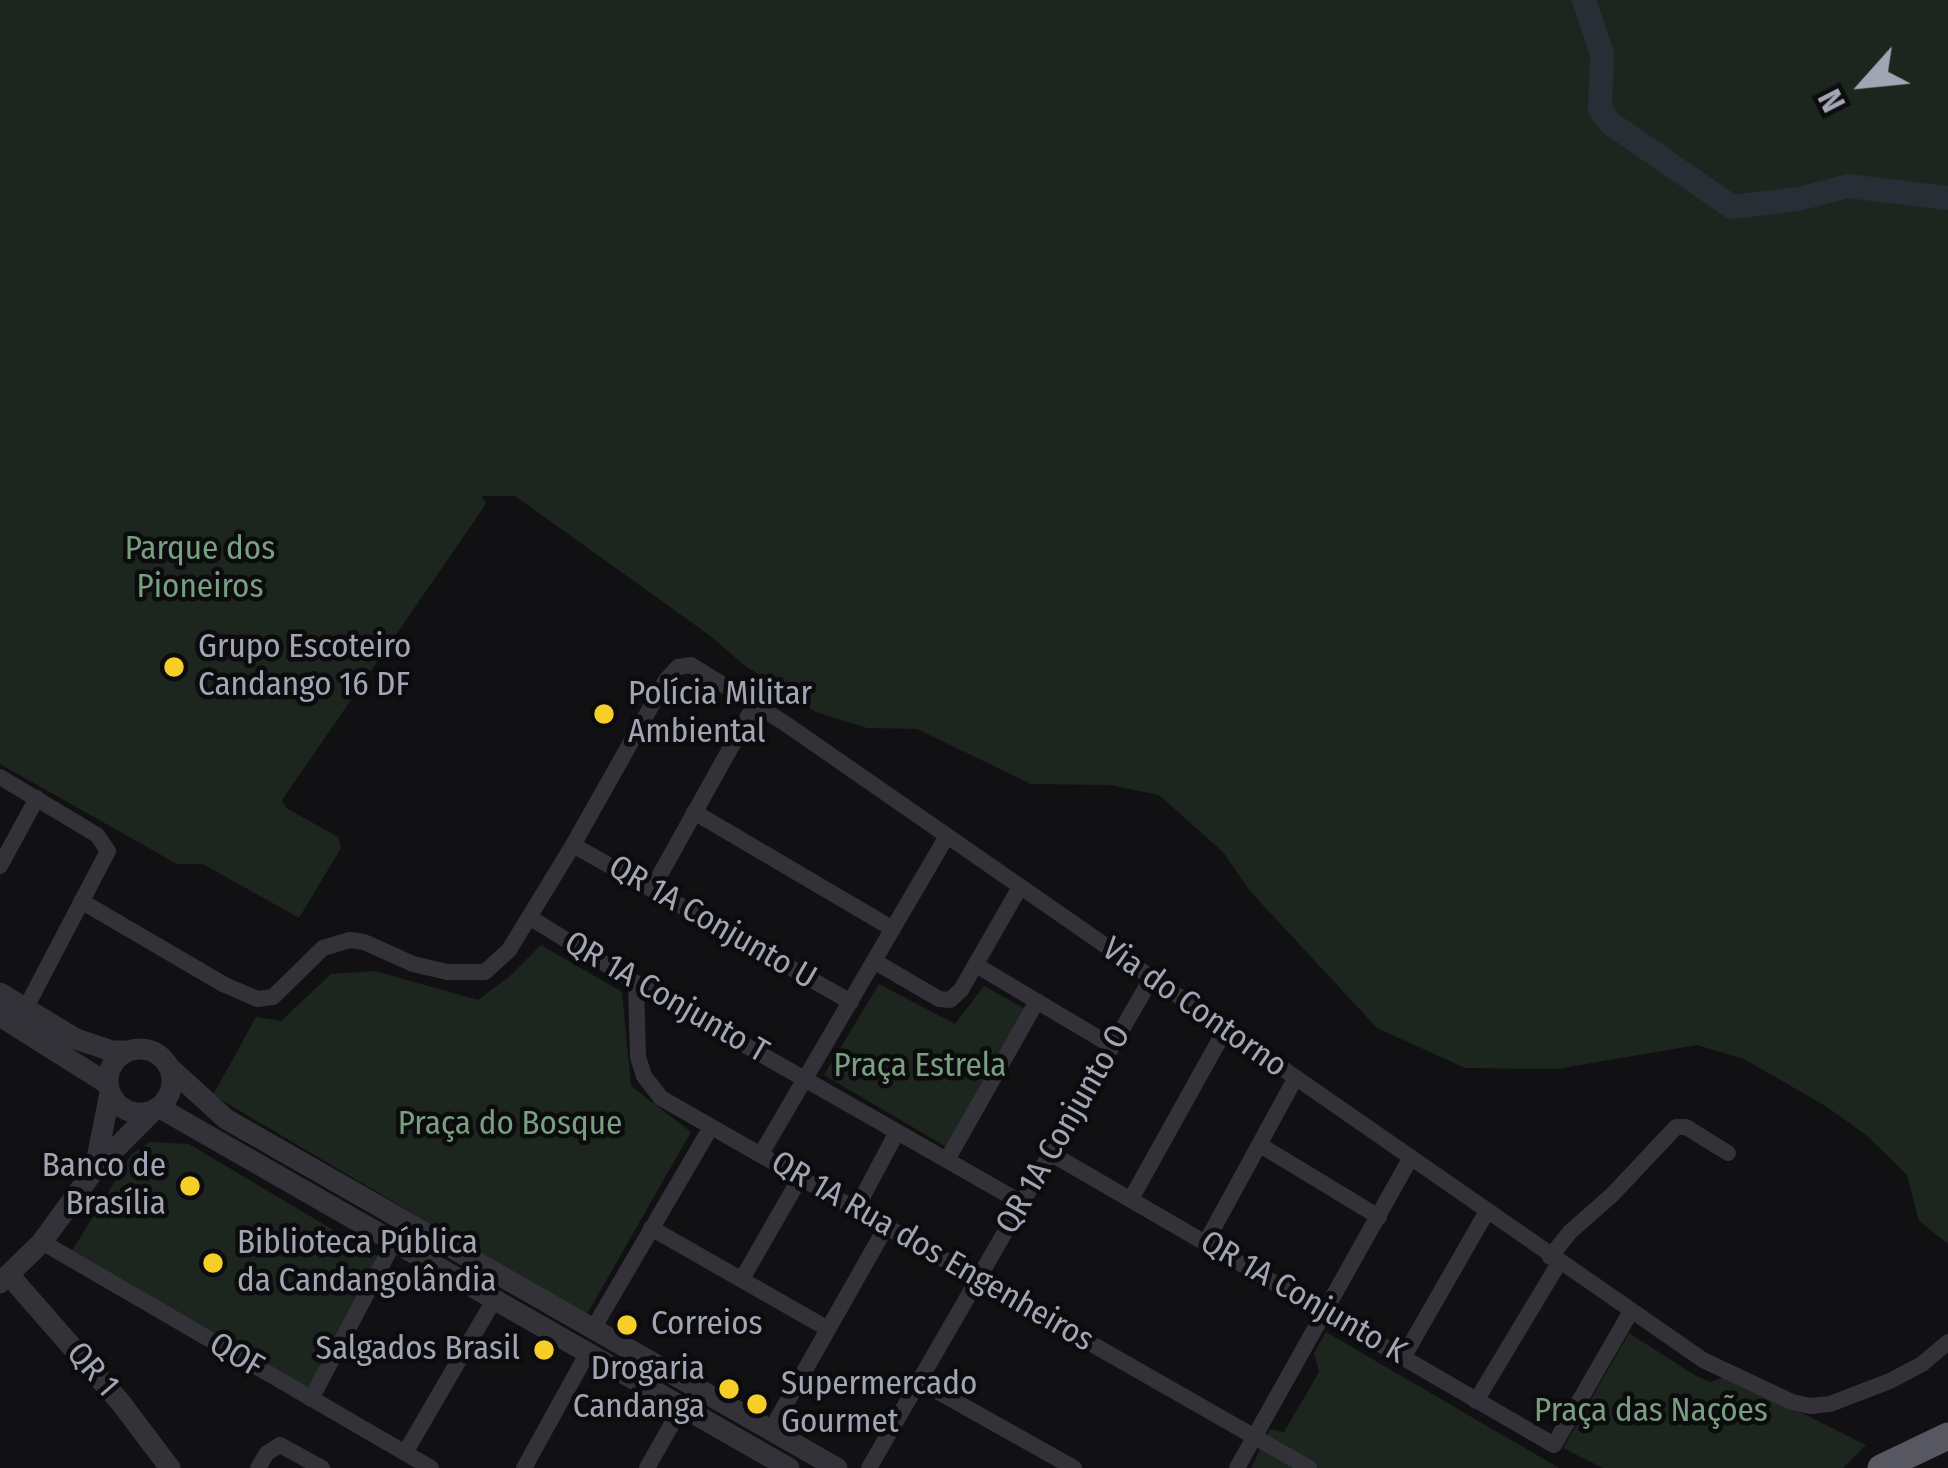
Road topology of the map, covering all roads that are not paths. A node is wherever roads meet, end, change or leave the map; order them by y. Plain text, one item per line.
1 (754, 704) junction
2 (0, 777) edge
3 (38, 798) junction
4 (694, 812) junction
5 (947, 836) junction
6 (573, 845) junction
7 (0, 866) edge
8 (1020, 887) junction
9 (652, 889) junction
10 (81, 901) junction
11 (529, 917) junction
12 (893, 929) junction
13 (874, 962) junction
14 (976, 964) junction
15 (1151, 979) junction
16 (636, 983) junction
17 (0, 993) edge
18 (1037, 1001) junction
19 (850, 1002) junction
20 (14, 1017) edge
21 (1226, 1030) junction
22 (1112, 1046) junction
23 (128, 1051) junction
24 (170, 1068) junction
25 (804, 1078) junction
26 (1295, 1079) junction
27 (109, 1088) junction
28 (155, 1110) junction
29 (711, 1127) junction
30 (898, 1132) junction
31 (1260, 1145) junction
32 (1050, 1153) junction
33 (1729, 1153) dead end
34 (760, 1154) junction
35 (1410, 1159) junction
36 (947, 1160) junction
37 (94, 1169) junction
38 (800, 1178) junction
39 (1131, 1199) junction
40 (1022, 1203) junction
41 (856, 1209) junction
42 (1486, 1213) junction
43 (1379, 1216) junction
44 (886, 1227) junction
45 (651, 1228) junction
46 (400, 1232) junction
47 (42, 1242) junction
48 (1206, 1242) junction
49 (1554, 1260) junction
50 (4, 1279) edge
51 (742, 1279) junction
52 (980, 1280) junction
53 (494, 1300) junction
54 (1630, 1313) junction
55 (1327, 1314) junction
56 (593, 1328) junction
57 (828, 1329) junction
58 (1948, 1342) edge
59 (587, 1354) junction
60 (1404, 1356) junction
61 (666, 1371) junction
62 (919, 1381) junction
63 (654, 1393) junction
64 (311, 1399) junction
65 (1476, 1401) junction
66 (681, 1408) junction
67 (771, 1430) junction
68 (1948, 1436) edge
69 (1255, 1437) junction
70 (406, 1453) junction
71 (778, 1465) edge
72 (170, 1468) edge
73 (258, 1468) edge
74 (322, 1468) edge
75 (431, 1468) edge
76 (524, 1468) edge
77 (647, 1468) edge
78 (838, 1468) edge
79 (869, 1468) edge
80 (1074, 1468) edge
81 (1237, 1468) edge
82 (1309, 1468) edge
83 (1881, 1468) edge

1 - 4 street
1 - 5 street, Via do Contorno
1 - 6 street, Via do Contorno
2 - 3 street
3 - 7 street
3 - 10 street
4 - 9 street
4 - 12 street
5 - 8 street, Via do Contorno
5 - 12 street
6 - 9 street, QR 1A Conjunto U
6 - 11 street
8 - 14 street
8 - 15 street, Via do Contorno
9 - 19 street, QR 1A Conjunto U
10 - 11 street
10 - 20 street
11 - 16 street, QR 1A Conjunto T
12 - 13 street
13 - 14 street
13 - 19 street
14 - 18 street
15 - 21 street, Via do Contorno
15 - 22 street, QR 1A Conjunto O
16 - 25 street, QR 1A Conjunto T
16 - 29 street, QR 1A Rua dos Engenheiros
17 - 20 street
18 - 22 street
18 - 36 street
19 - 25 street
20 - 23 street
20 - 27 street
21 - 26 street, Via do Contorno
21 - 39 street
22 - 32 street, QR 1A Conjunto O
23 - 24 street
23 - 27 street
24 - 28 street
24 - 46 street
25 - 30 street, QR 1A Conjunto T
25 - 34 street
26 - 31 street
26 - 35 street, Via do Contorno
27 - 28 street
27 - 37 street
28 - 37 street
28 - 46 street
29 - 34 street, QR 1A Rua dos Engenheiros
29 - 45 street
30 - 36 street, QR 1A Conjunto T
30 - 41 street
31 - 43 street
31 - 48 street
32 - 39 street, QR 1A Conjunto K
32 - 40 street, QR 1A Conjunto O
33 - 49 street
34 - 38 street, QR 1A Rua dos Engenheiros
35 - 42 street, Via do Contorno
35 - 43 street
36 - 40 street, QR 1A Conjunto T
37 - 47 street
38 - 41 street, QR 1A Rua dos Engenheiros
38 - 51 street
39 - 48 street, QR 1A Conjunto K
40 - 52 street, QR 1A Conjunto O
41 - 44 street, QR 1A Rua dos Engenheiros
42 - 49 street, Via do Contorno
42 - 60 street
43 - 55 street
44 - 52 street, QR 1A Rua dos Engenheiros
44 - 57 street
45 - 51 street
45 - 56 street
46 - 53 street
46 - 56 street
46 - 64 street
47 - 50 street
47 - 64 street, QOF
48 - 55 street, QR 1A Conjunto K
49 - 54 street, Via do Contorno
49 - 65 street
50 - 72 street, QR 1
51 - 57 street
52 - 62 street, QR 1A Conjunto O
52 - 69 street, QR 1A Rua dos Engenheiros
53 - 59 street
53 - 70 street
54 - 58 street, Via do Contorno
54 - 65 street, QR 1A Conjunto K
55 - 60 street, QR 1A Conjunto K
55 - 69 street
56 - 61 street
57 - 67 street
59 - 63 street
59 - 76 street
60 - 65 street, QR 1A Conjunto K
61 - 63 street
61 - 67 street
62 - 79 street, QR 1A Conjunto O
62 - 80 street
63 - 66 street
64 - 70 street, QOF
66 - 71 street
66 - 77 street
67 - 78 street
68 - 83 highway
69 - 81 street
69 - 82 street, QR 1A Rua dos Engenheiros
70 - 75 street, QOF
73 - 74 street

